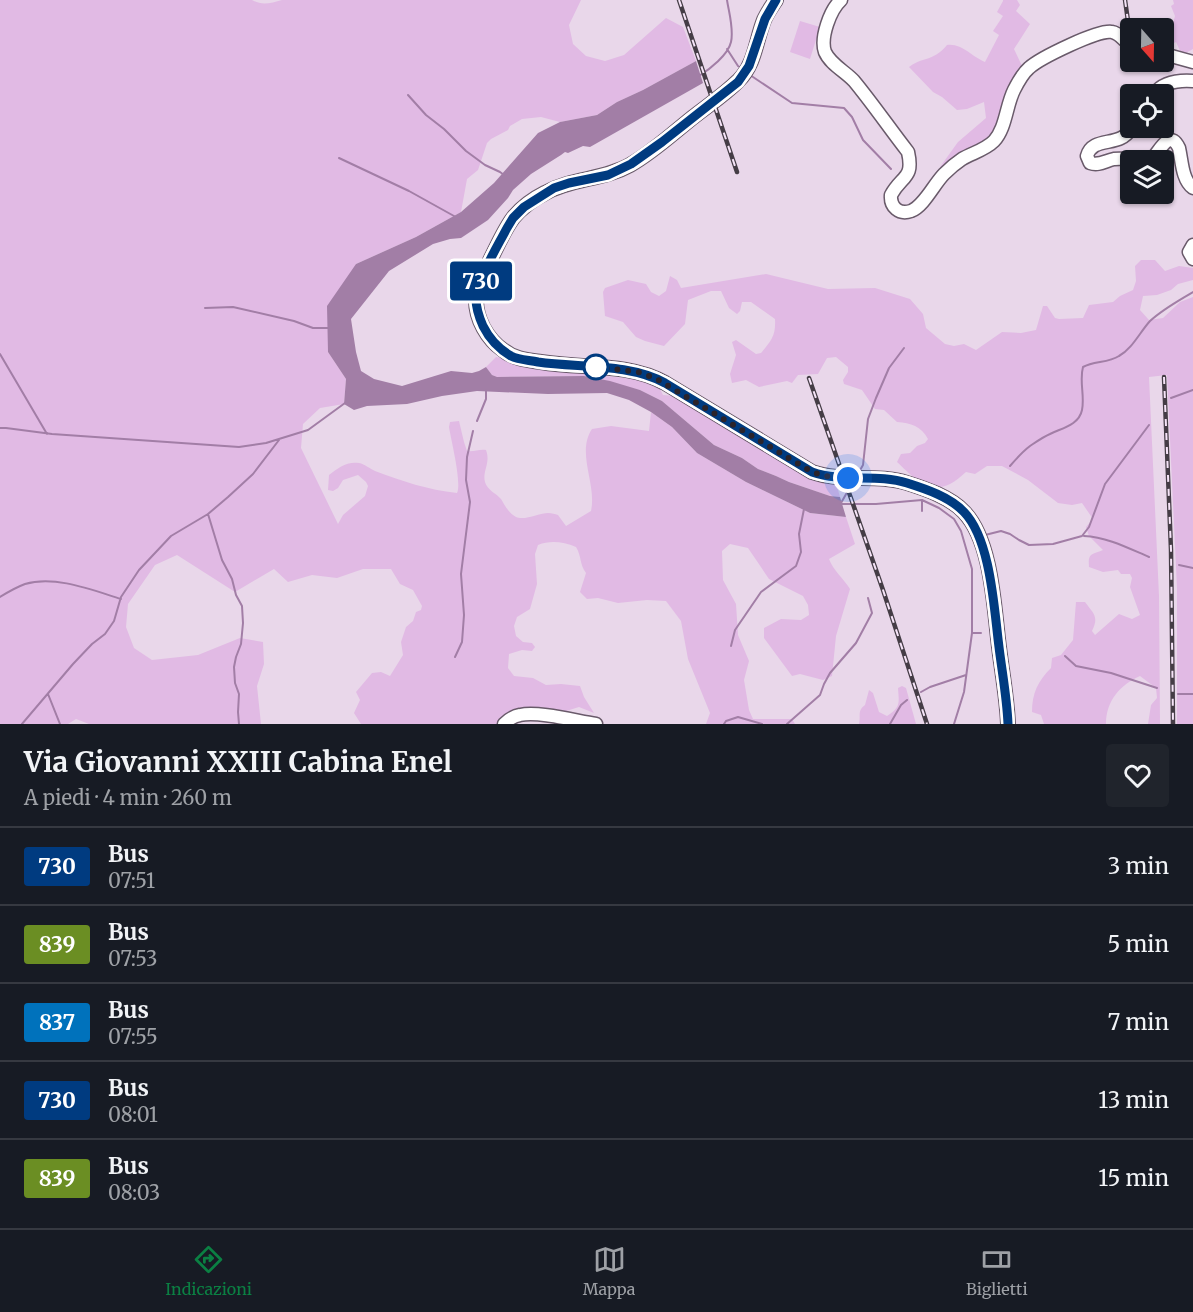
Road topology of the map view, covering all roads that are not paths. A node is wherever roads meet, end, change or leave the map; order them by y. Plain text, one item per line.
1 (776, 0) edge
2 (841, 0) edge
3 (1120, 37) edge
4 (1174, 57) edge
5 (1193, 62) edge
6 (1193, 81) edge
7 (1169, 84) edge
8 (1122, 138) edge
9 (1159, 150) edge
10 (1120, 159) edge
11 (1193, 188) edge
12 (1193, 245) edge
13 (1193, 259) edge
14 (504, 724) edge
15 (596, 724) edge
16 (1008, 724) edge

1 - 16 main road
2 - 3 street
4 - 5 street
6 - 7 street
8 - 10 street
9 - 11 street
12 - 13 street
14 - 15 street

